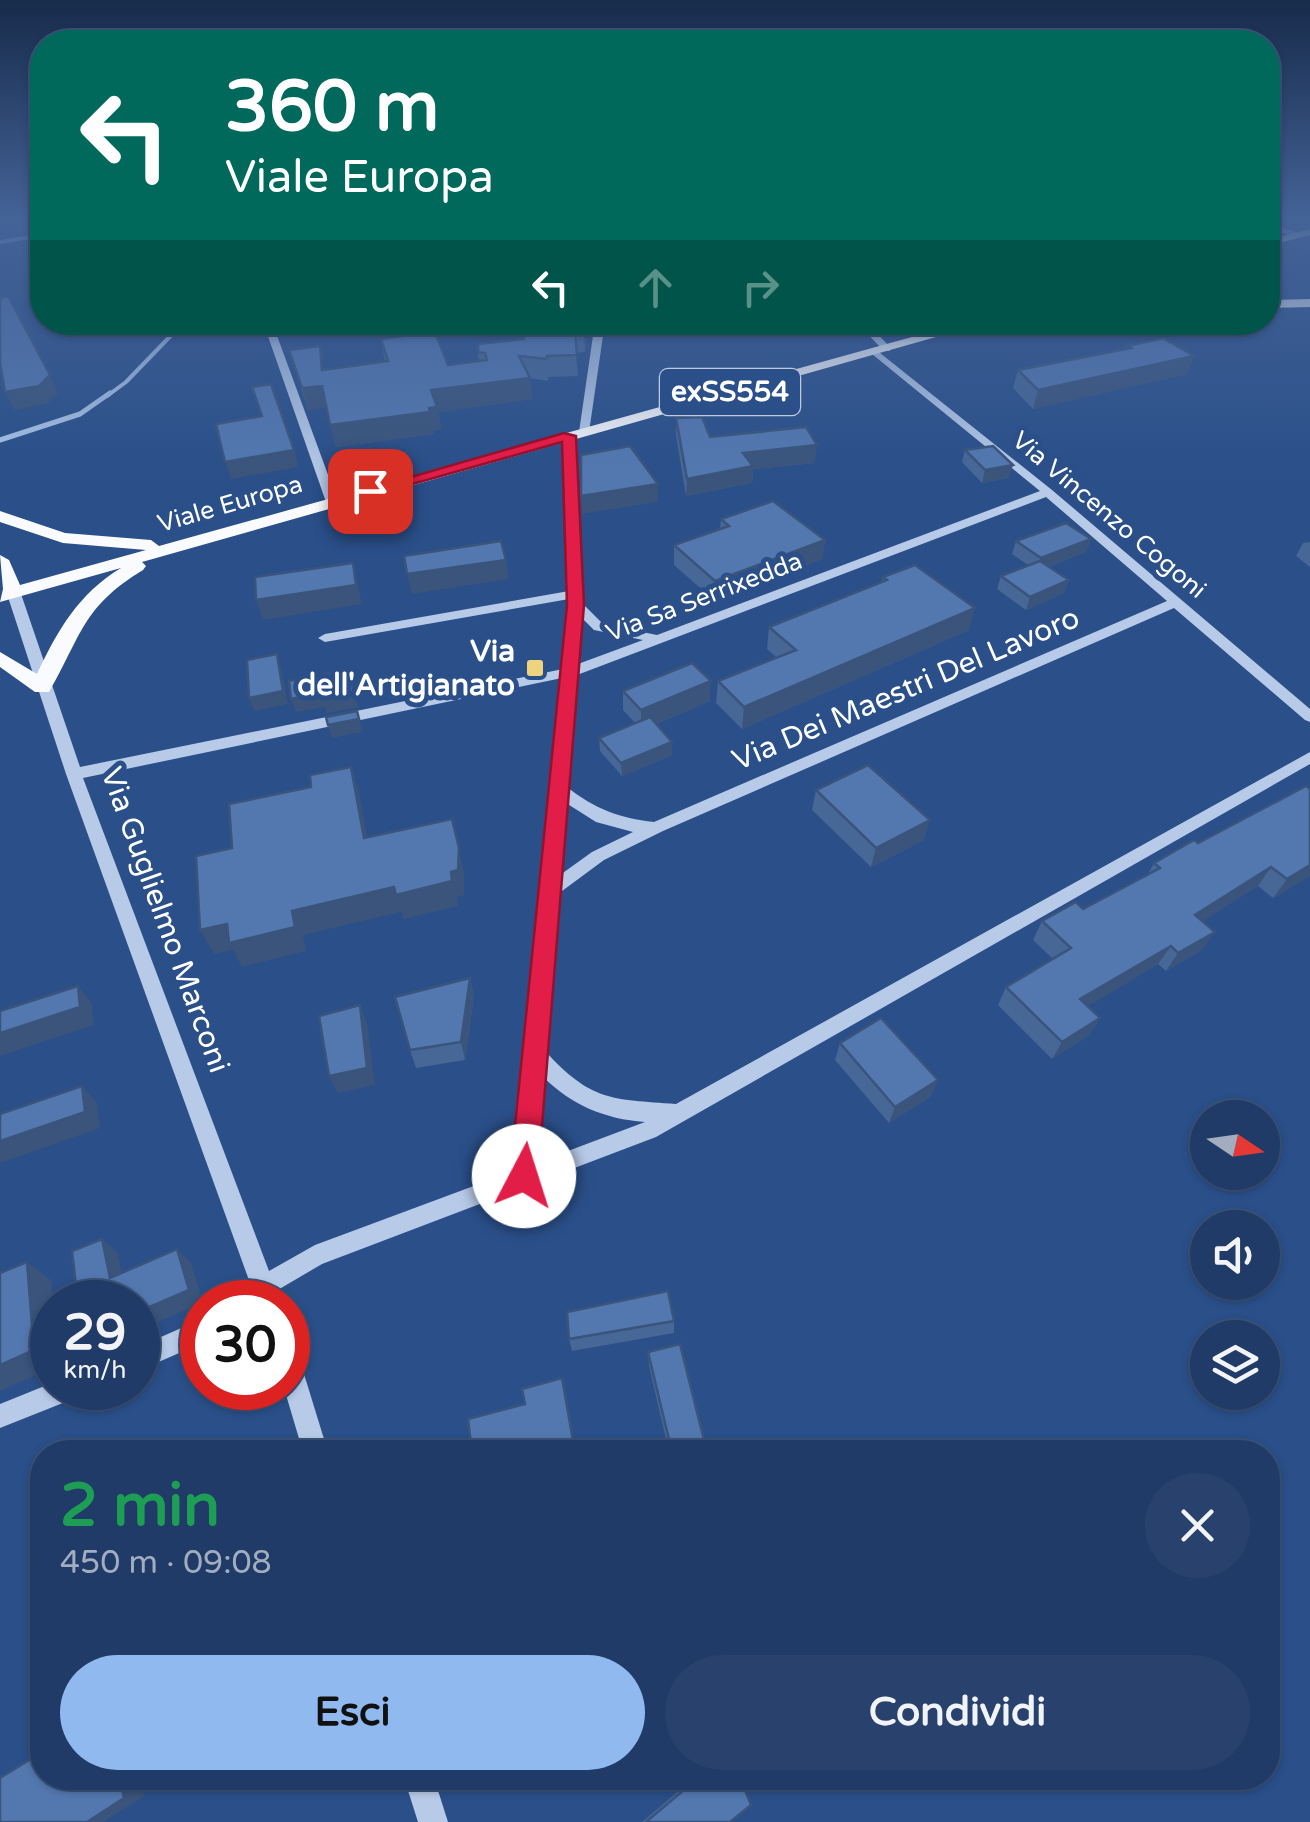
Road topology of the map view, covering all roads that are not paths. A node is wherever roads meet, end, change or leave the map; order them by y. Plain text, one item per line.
1 (272, 335) edge
2 (597, 335) edge
3 (870, 335) edge
4 (938, 335) edge
5 (881, 350) junction
6 (577, 434) junction
7 (1048, 492) junction
8 (332, 502) junction
9 (0, 516) edge
10 (176, 545) junction
11 (0, 560) edge
12 (4, 593) edge
13 (576, 600) junction
14 (1176, 602) junction
15 (324, 638) dead end
16 (658, 638) junction
17 (0, 658) edge
18 (571, 672) junction
19 (42, 687) junction
20 (1310, 717) edge
21 (1310, 756) edge
22 (74, 774) junction
23 (560, 790) junction
24 (657, 827) junction
25 (550, 890) junction
26 (536, 1054) junction
27 (680, 1114) junction
28 (524, 1176) junction
29 (261, 1280) edge
30 (284, 1280) edge
31 (30, 1404) edge
32 (303, 1410) edge
33 (0, 1416) edge
34 (312, 1440) edge
35 (423, 1790) edge
36 (433, 1822) edge

1 - 8 street
2 - 6 street
3 - 5 street, Via Vincenzo Cogoni
4 - 5 main road, Viale Europa / exSS554
5 - 6 main road, Viale Europa / exSS554
5 - 7 street, Via Vincenzo Cogoni
6 - 8 main road, Viale Europa / exSS554
6 - 13 street
7 - 14 street, Via Vincenzo Cogoni
7 - 16 street, Via Sa Serrixedda
8 - 10 main road, Viale Europa / exSS554
9 - 10 main road
10 - 12 main road, Viale Europa / exSS554
10 - 19 main road
11 - 12 main road, Via Guglielmo Marconi
12 - 19 street, Via Guglielmo Marconi
13 - 15 street
13 - 16 street
13 - 18 street
14 - 20 street, Via Vincenzo Cogoni
14 - 24 street, Via Dei Maestri Del Lavoro
16 - 18 street, Via Sa Serrixedda
17 - 19 main road
18 - 22 street, Via Sa Serrixedda
18 - 23 street
19 - 22 street, Via Guglielmo Marconi
21 - 27 street
22 - 29 street, Via Guglielmo Marconi
23 - 24 street
23 - 25 street
24 - 25 street, Via Dei Maestri Del Lavoro
25 - 26 street
26 - 27 street
26 - 28 street
27 - 28 street
28 - 30 street
31 - 33 street
32 - 34 street
35 - 36 street

